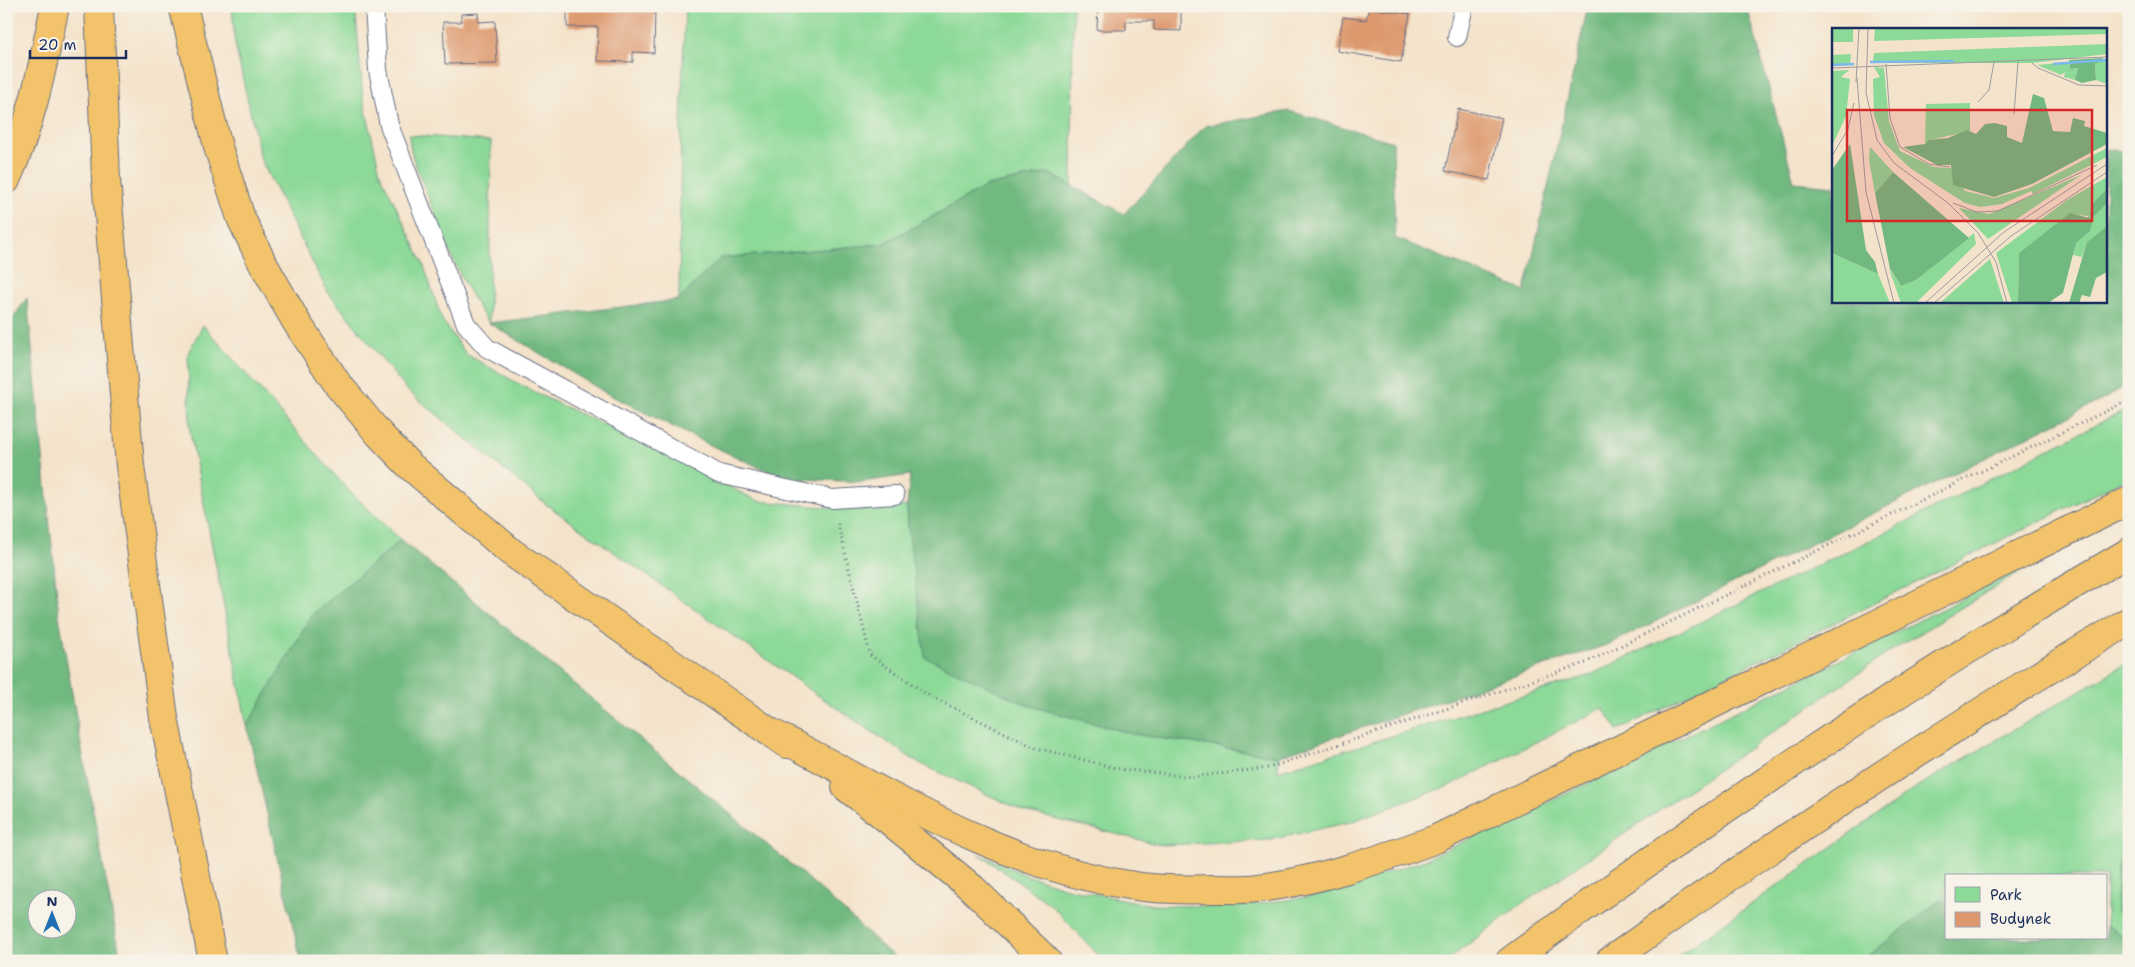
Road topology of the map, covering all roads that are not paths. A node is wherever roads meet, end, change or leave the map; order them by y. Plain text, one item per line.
1 (55, 6) edge
2 (99, 6) edge
3 (183, 6) edge
4 (374, 6) edge
5 (1464, 6) edge
6 (1457, 37) dead end
7 (6, 180) edge
8 (896, 496) dead end
9 (2129, 501) edge
10 (2129, 552) edge
11 (2129, 621) edge
12 (772, 733) junction
13 (213, 961) edge
14 (1047, 961) edge
15 (1510, 961) edge
16 (1610, 961) edge

1 - 7 highway
2 - 13 highway
3 - 12 highway
4 - 8 lane
5 - 6 lane
9 - 12 highway
10 - 15 highway
11 - 16 highway
12 - 14 highway

